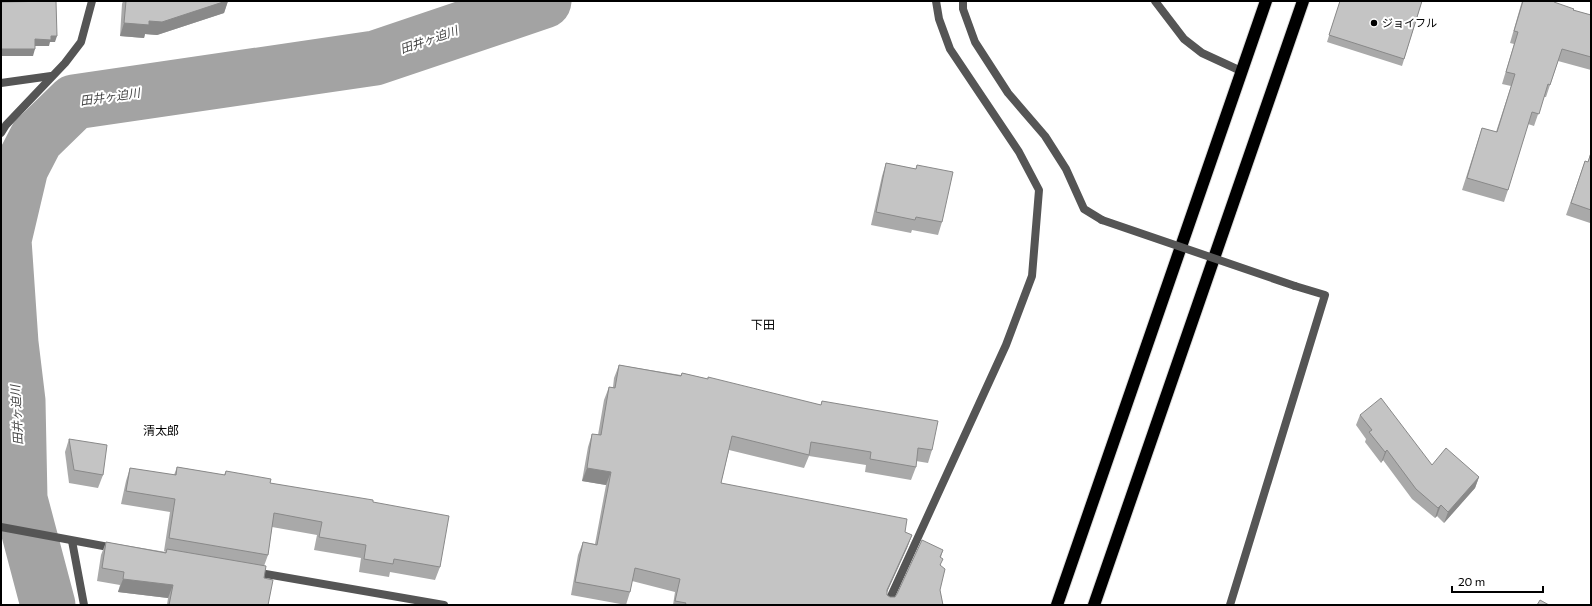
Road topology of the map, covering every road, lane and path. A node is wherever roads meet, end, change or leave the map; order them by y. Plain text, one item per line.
1 (92, 1) edge
2 (936, 1) edge
3 (963, 1) edge
4 (1155, 1) edge
5 (1266, 1) edge
6 (1303, 1) edge
7 (1241, 71) junction
8 (51, 76) junction
9 (1, 83) edge
10 (1, 133) edge
11 (1, 527) edge
12 (72, 541) junction
13 (119, 549) edge
14 (243, 570) edge
15 (84, 605) edge
16 (444, 605) edge
17 (887, 605) edge
18 (1057, 605) edge
19 (1094, 605) edge
20 (1230, 605) edge

1 - 8 street
2 - 17 street
3 - 20 street, bridge
4 - 7 street
5 - 7 highway
6 - 19 highway
7 - 18 highway
8 - 9 street
8 - 10 street
11 - 12 street
12 - 13 street
12 - 15 street
14 - 16 street

